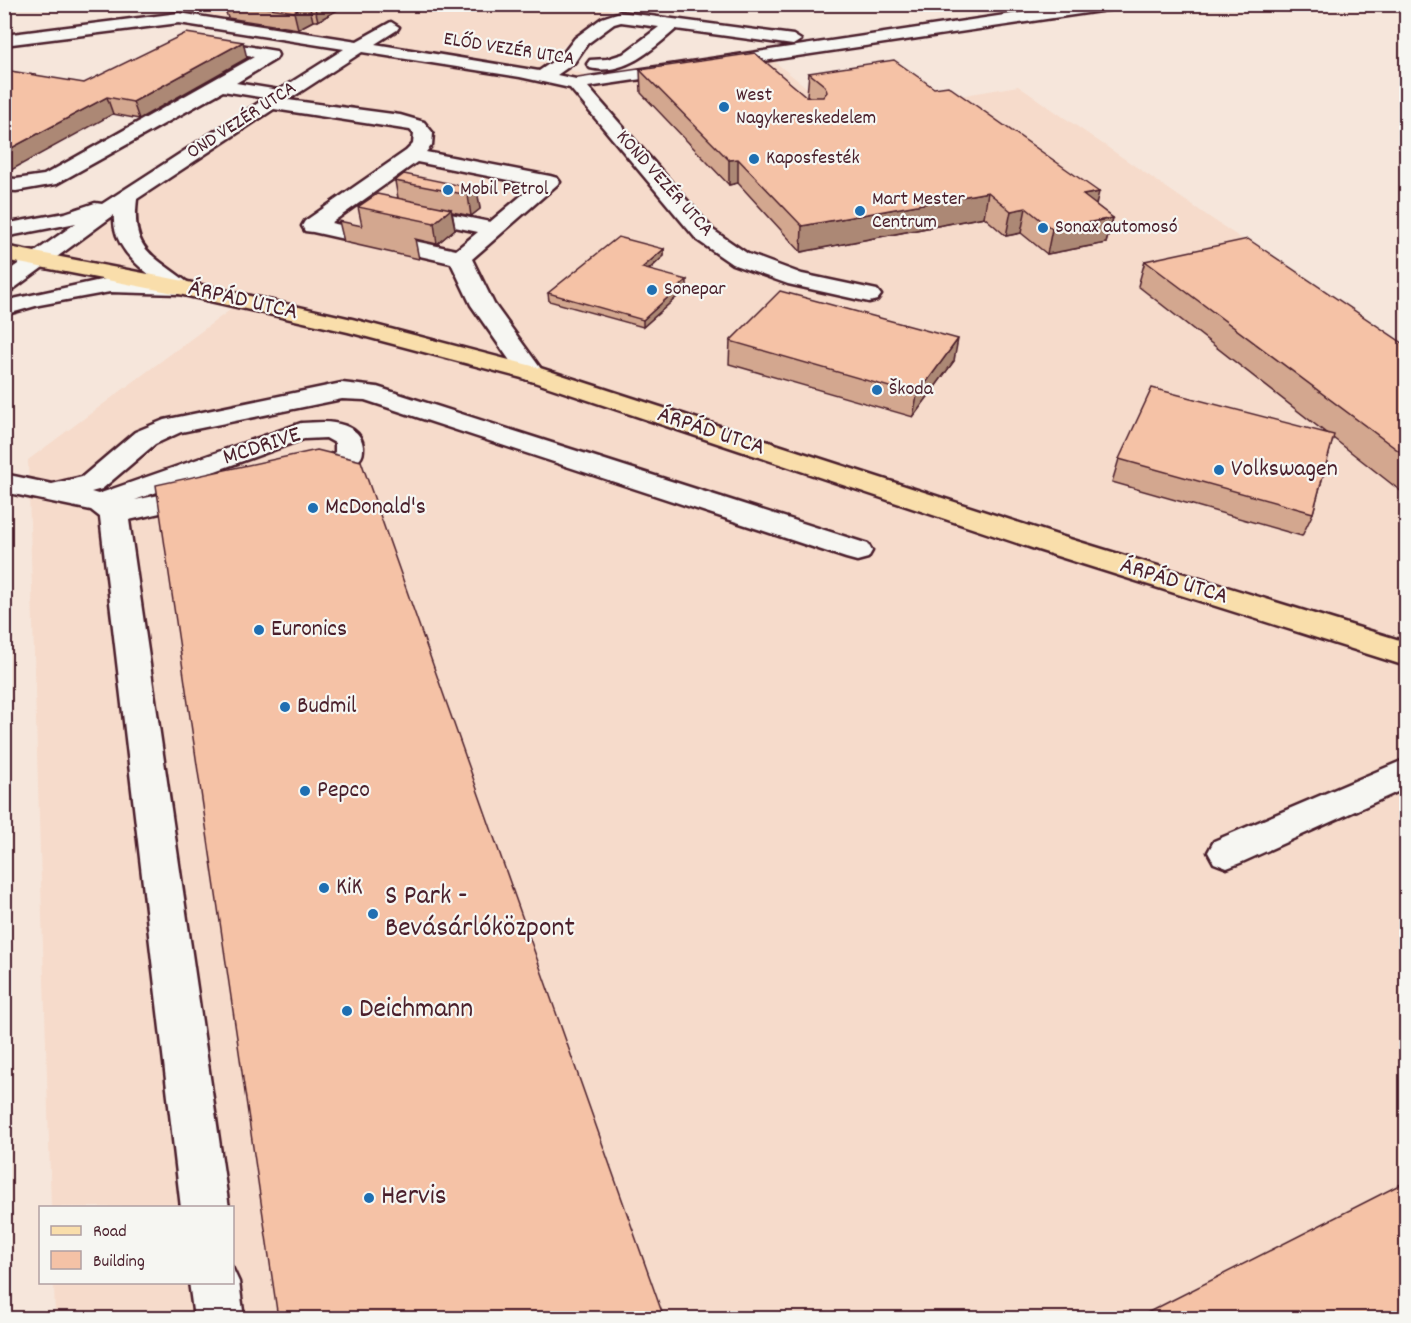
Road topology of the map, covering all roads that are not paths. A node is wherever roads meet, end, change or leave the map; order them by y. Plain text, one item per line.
1 (1114, 4) edge
2 (177, 11) edge
3 (674, 23) junction
4 (391, 27) dead end
5 (4, 40) edge
6 (829, 45) junction
7 (212, 46) edge
8 (358, 48) junction
9 (748, 57) junction
10 (568, 59) junction
11 (764, 71) edge
12 (542, 76) junction
13 (576, 84) junction
14 (220, 86) junction
15 (276, 99) junction
16 (413, 154) junction
17 (4, 184) edge
18 (127, 196) junction
19 (350, 199) junction
20 (373, 204) edge
21 (395, 208) edge
22 (494, 229) junction
23 (4, 231) edge
24 (4, 253) edge
25 (460, 258) junction
26 (40, 259) junction
27 (4, 285) edge
28 (179, 287) junction
29 (869, 295) dead end
30 (4, 308) edge
31 (531, 373) junction
32 (284, 478) edge
33 (4, 483) edge
34 (227, 490) edge
35 (52, 493) junction
36 (107, 509) junction
37 (857, 551) dead end
38 (1407, 654) edge
39 (1407, 773) edge
40 (1227, 852) dead end
41 (205, 1206) edge
42 (214, 1284) edge
43 (219, 1318) edge

1 - 6 street, ELŐD VEZÉR UTCA
2 - 5 street, ELŐD VEZÉR UTCA
2 - 8 street, ELŐD VEZÉR UTCA
3 - 6 street
3 - 10 street
3 - 10 street
4 - 8 street, OND VEZÉR UTCA
6 - 9 street, ELŐD VEZÉR UTCA
7 - 14 street
8 - 12 street, ELŐD VEZÉR UTCA
8 - 15 street, OND VEZÉR UTCA
9 - 11 street
9 - 13 street, ELŐD VEZÉR UTCA
10 - 12 street
12 - 13 street, ELŐD VEZÉR UTCA
13 - 29 street, KOND VEZÉR UTCA
14 - 15 street
14 - 17 street
15 - 16 street
15 - 18 street, OND VEZÉR UTCA
16 - 19 street
16 - 22 street
18 - 23 street, OND VEZÉR UTCA
18 - 26 street, OND VEZÉR UTCA
18 - 28 street
19 - 20 street
19 - 25 street
21 - 22 street
22 - 25 street
24 - 26 main road, ÁRPÁD UTCA
25 - 31 street
26 - 27 street, OND VEZÉR UTCA
26 - 28 main road, ÁRPÁD UTCA
28 - 30 street
28 - 31 main road, ÁRPÁD UTCA
31 - 38 main road, ÁRPÁD UTCA
32 - 36 street, MCDRIVE
33 - 35 street
34 - 36 street, MCDRIVE
35 - 36 street
35 - 37 street
36 - 41 street
39 - 40 street
42 - 43 street

